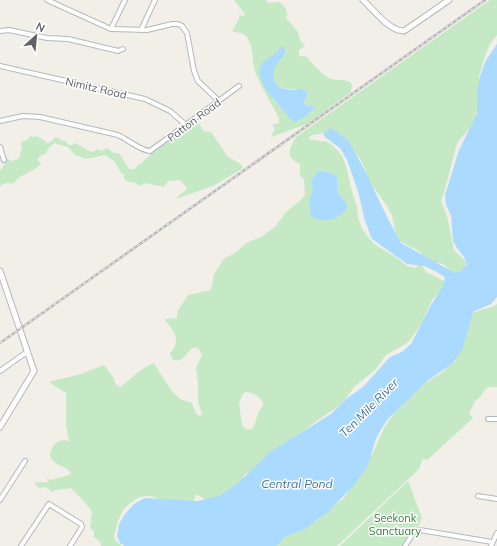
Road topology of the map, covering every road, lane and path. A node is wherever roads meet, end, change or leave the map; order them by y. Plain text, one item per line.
1 (47, 0) edge
2 (126, 0) edge
3 (155, 0) edge
4 (363, 0) edge
5 (449, 0) edge
6 (111, 29) junction
7 (140, 30) junction
8 (0, 31) edge
9 (123, 49) dead end
10 (0, 66) edge
11 (239, 86) dead end
12 (218, 101) junction
13 (0, 120) edge
14 (186, 125) junction
15 (0, 146) edge
16 (4, 160) dead end
17 (0, 272) edge
18 (2, 285) edge
19 (27, 352) junction
20 (0, 371) edge
21 (488, 419) dead end
22 (497, 419) edge
23 (0, 427) edge
24 (25, 461) dead end
25 (478, 496) dead end
26 (497, 499) edge
27 (0, 500) edge
28 (497, 533) edge
29 (492, 544) edge
30 (21, 546) edge
31 (70, 546) edge
32 (405, 546) edge

1 - 6 street
2 - 6 street
3 - 7 street
4 - 5 street
6 - 7 street
7 - 12 street
8 - 9 street
10 - 14 street, Nimitz Road
11 - 12 street, Patton Road
12 - 14 street, Patton Road
13 - 14 street, Patton Road
15 - 16 street
17 - 18 street
18 - 19 street
19 - 20 street
19 - 23 street
21 - 22 street
24 - 27 street
25 - 26 street
28 - 29 street
29 - 32 street
30 - 31 street

